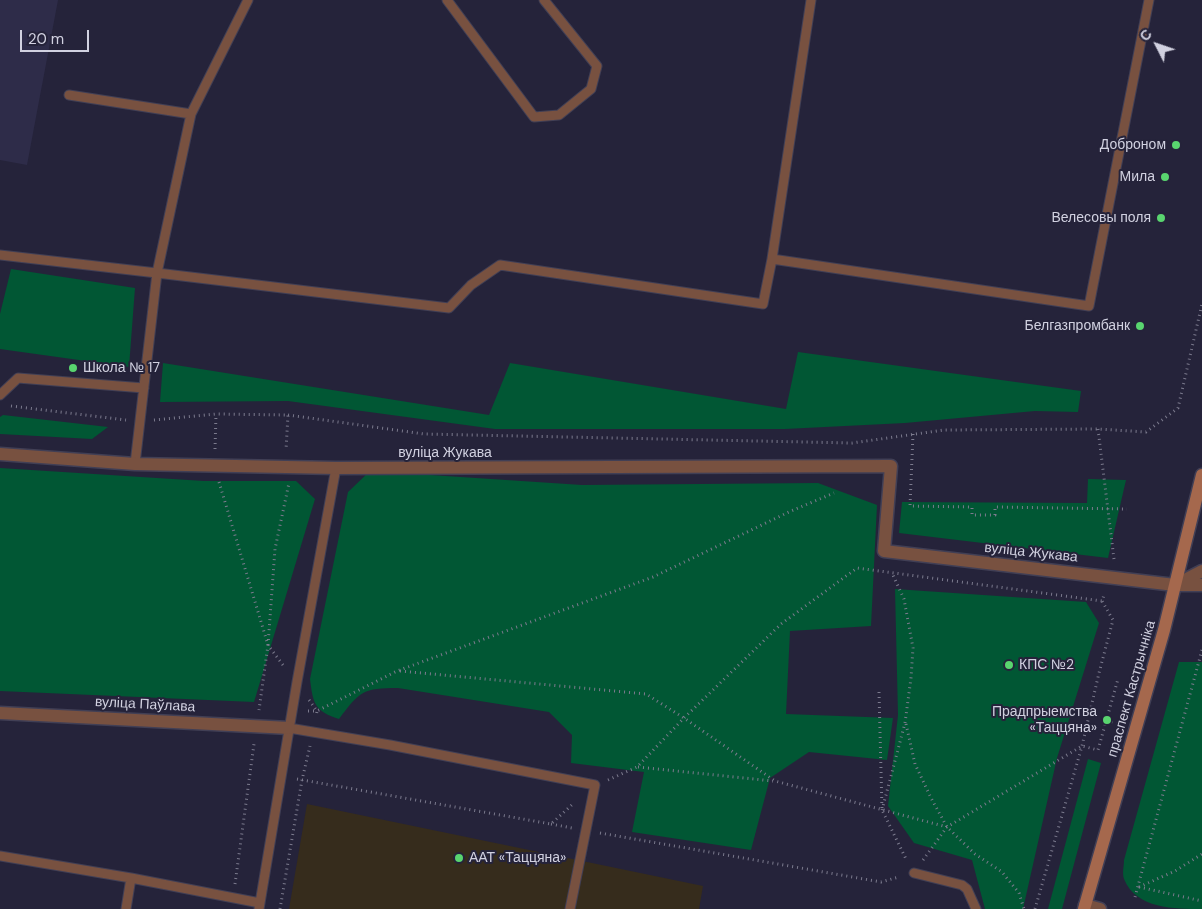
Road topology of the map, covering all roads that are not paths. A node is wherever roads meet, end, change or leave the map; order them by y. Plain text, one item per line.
1 (248, 0) edge
2 (447, 0) edge
3 (544, 0) edge
4 (811, 0) edge
5 (1148, 0) edge
6 (69, 94) dead end
7 (191, 114) junction
8 (0, 255) edge
9 (772, 259) junction
10 (157, 273) junction
11 (144, 388) junction
12 (0, 395) edge
13 (0, 454) edge
14 (135, 464) junction
15 (336, 468) junction
16 (1201, 483) edge
17 (1202, 571) edge
18 (1175, 585) junction
19 (1202, 585) edge
20 (0, 713) edge
21 (289, 728) junction
22 (0, 856) edge
23 (914, 873) road end
24 (131, 878) junction
25 (259, 906) edge
26 (1085, 907) edge
27 (126, 909) edge
28 (570, 909) edge
29 (976, 909) edge
30 (1100, 909) edge

1 - 7 lane
2 - 3 lane
4 - 9 lane
5 - 9 lane
6 - 7 lane
7 - 10 lane
8 - 10 lane
9 - 10 lane
10 - 11 lane
11 - 12 lane
11 - 14 lane
13 - 14 street, вуліца Жукава
14 - 15 street, вуліца Жукава
15 - 18 street, вуліца Жукава
15 - 21 lane
16 - 18 main road, праспект Кастрычніка
17 - 18 street
18 - 19 street, вуліца Жукава
18 - 26 main road, праспект Кастрычніка
20 - 21 street, вуліца Паўлава
21 - 25 lane
21 - 28 lane
22 - 24 lane
23 - 29 lane
24 - 25 lane
24 - 27 lane
26 - 30 street

